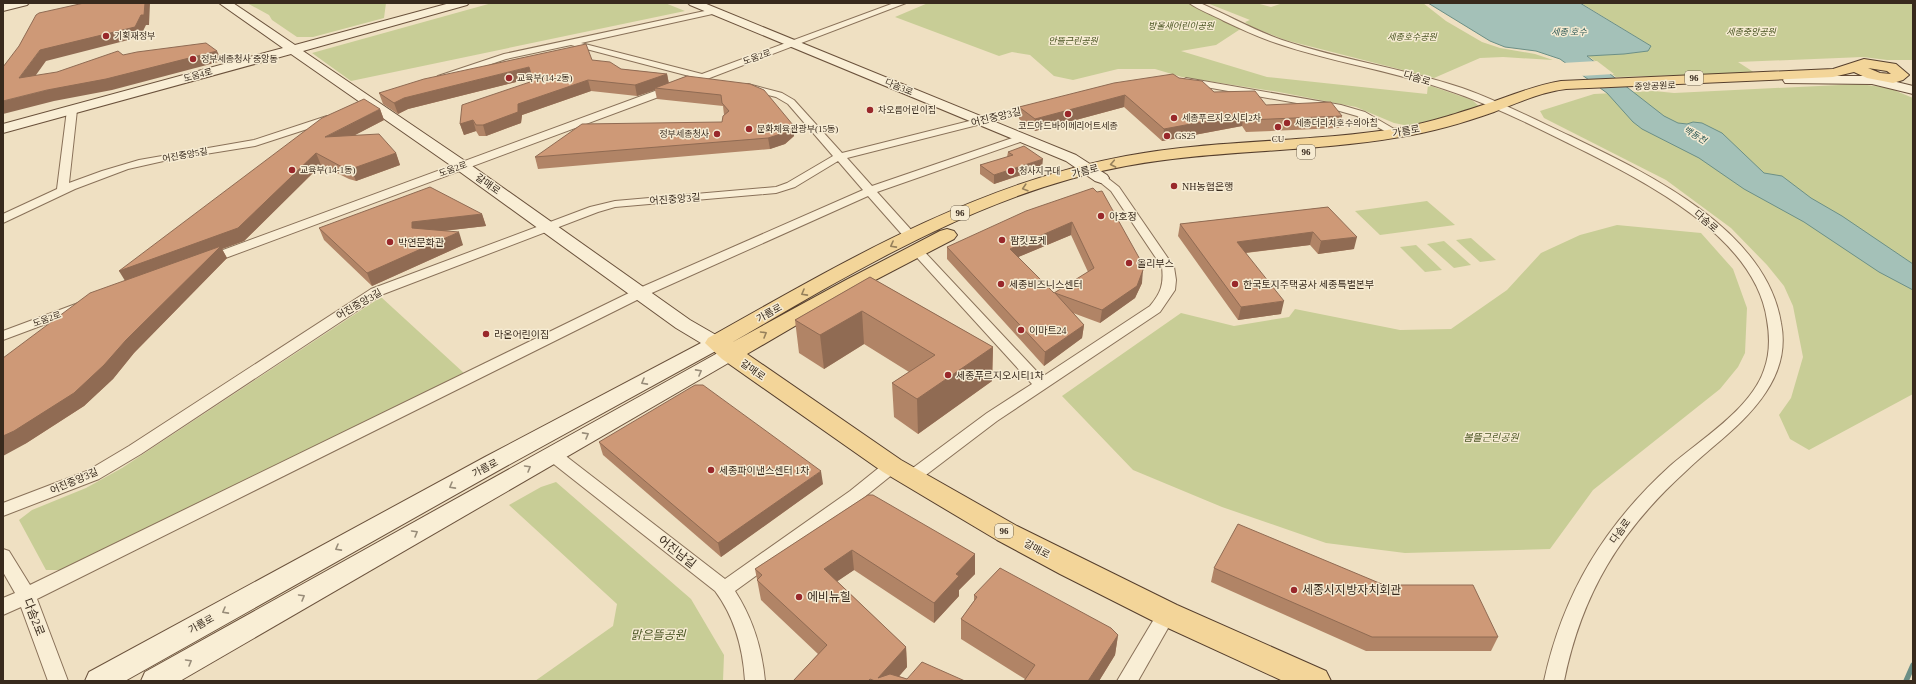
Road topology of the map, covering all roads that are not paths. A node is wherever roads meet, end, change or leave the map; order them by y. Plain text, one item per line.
1 (23, 3) edge
2 (225, 3) edge
3 (463, 3) edge
4 (694, 3) edge
5 (902, 3) edge
6 (1192, 3) edge
7 (5, 7) edge
8 (714, 11) junction
9 (572, 43) junction
10 (792, 44) junction
11 (291, 50) junction
12 (1873, 70) junction
13 (1909, 72) edge
14 (704, 76) junction
15 (719, 80) edge
16 (1174, 80) edge
17 (1790, 80) junction
18 (434, 81) edge
19 (1633, 84) junction
20 (741, 86) edge
21 (1913, 90) edge
22 (379, 101) junction
23 (1048, 104) edge
24 (358, 109) edge
25 (1502, 109) junction
26 (72, 110) junction
27 (343, 114) edge
28 (981, 121) junction
29 (3, 129) edge
30 (1396, 134) junction
31 (1022, 138) junction
32 (839, 157) junction
33 (462, 166) junction
34 (1095, 174) junction
35 (63, 190) junction
36 (869, 191) junction
37 (3, 220) edge
38 (548, 226) junction
39 (913, 243) junction
40 (197, 263) edge
41 (640, 294) junction
42 (93, 302) edge
43 (3, 336) edge
44 (723, 349) junction
45 (1041, 385) junction
46 (552, 454) junction
47 (902, 471) junction
48 (3, 510) edge
49 (3, 556) edge
50 (724, 589) junction
51 (26, 595) junction
52 (3, 607) edge
53 (1167, 614) junction
54 (58, 681) edge
55 (99, 681) edge
56 (156, 681) edge
57 (755, 681) edge
58 (1127, 681) edge
59 (1314, 681) edge
60 (1554, 681) edge

1 - 7 street
2 - 11 street, 갈매로
3 - 11 street, 도움4로
4 - 8 street, 다솜3로
5 - 10 street, 도움2로
6 - 25 street, 다솜로
8 - 9 street
8 - 10 street, 다솜3로
9 - 14 street
9 - 18 street
10 - 14 street, 도움2로
10 - 28 street, 다솜3로
11 - 22 street, 갈매로
11 - 26 street, 도움4로
12 - 13 main road, 96
12 - 17 main road, 중앙공원로 / 96
12 - 19 main road, 중앙공원로 / 96
12 - 21 street
14 - 15 street
14 - 33 street, 도움2로
16 - 30 street
17 - 19 main road, 중앙공원로 / 96
17 - 21 street
19 - 25 main road, 중앙공원로 / 96
20 - 32 street
22 - 24 street
22 - 33 street, 갈매로
23 - 28 street, 어진중앙3길
25 - 30 main road, 가름로 / 96
25 - 34 main road, 가름로 / 96
25 - 60 street, 다솜로
26 - 29 street, 도움4로
26 - 35 street
27 - 35 street, 어진중앙5길
28 - 31 street, 다솜3로
28 - 32 street, 어진중앙3길
30 -> 34 main road, 가름로 / 96
31 - 34 street, 다솜3로
31 - 36 street
32 - 36 street
32 - 38 street, 어진중앙3길
33 - 38 street, 갈매로
33 - 40 street, 도움2로
34 - 39 main road, 가름로 / 96
34 - 45 street
35 - 37 street, 어진중앙5길
36 - 39 street
36 - 41 street
38 - 41 street, 갈매로
38 - 48 street, 어진중앙3길
39 - 44 main road, 가름로 / 96
39 - 45 street
41 - 44 street, 갈매로
41 - 51 street
42 - 43 street, 도움2로
46 -> 44 street, 가름로
44 - 47 main road, 갈매로 / 96
44 -> 55 street, 가름로
45 - 47 street
46 - 50 street, 어진남길
56 -> 46 street, 가름로
47 - 50 street
47 - 53 main road, 갈매로 / 96
49 - 51 street, 다솜2로
50 - 57 street, 어진남길
51 - 52 street
51 - 54 street, 다솜2로
53 - 58 street
53 - 59 main road, 갈매로 / 96

